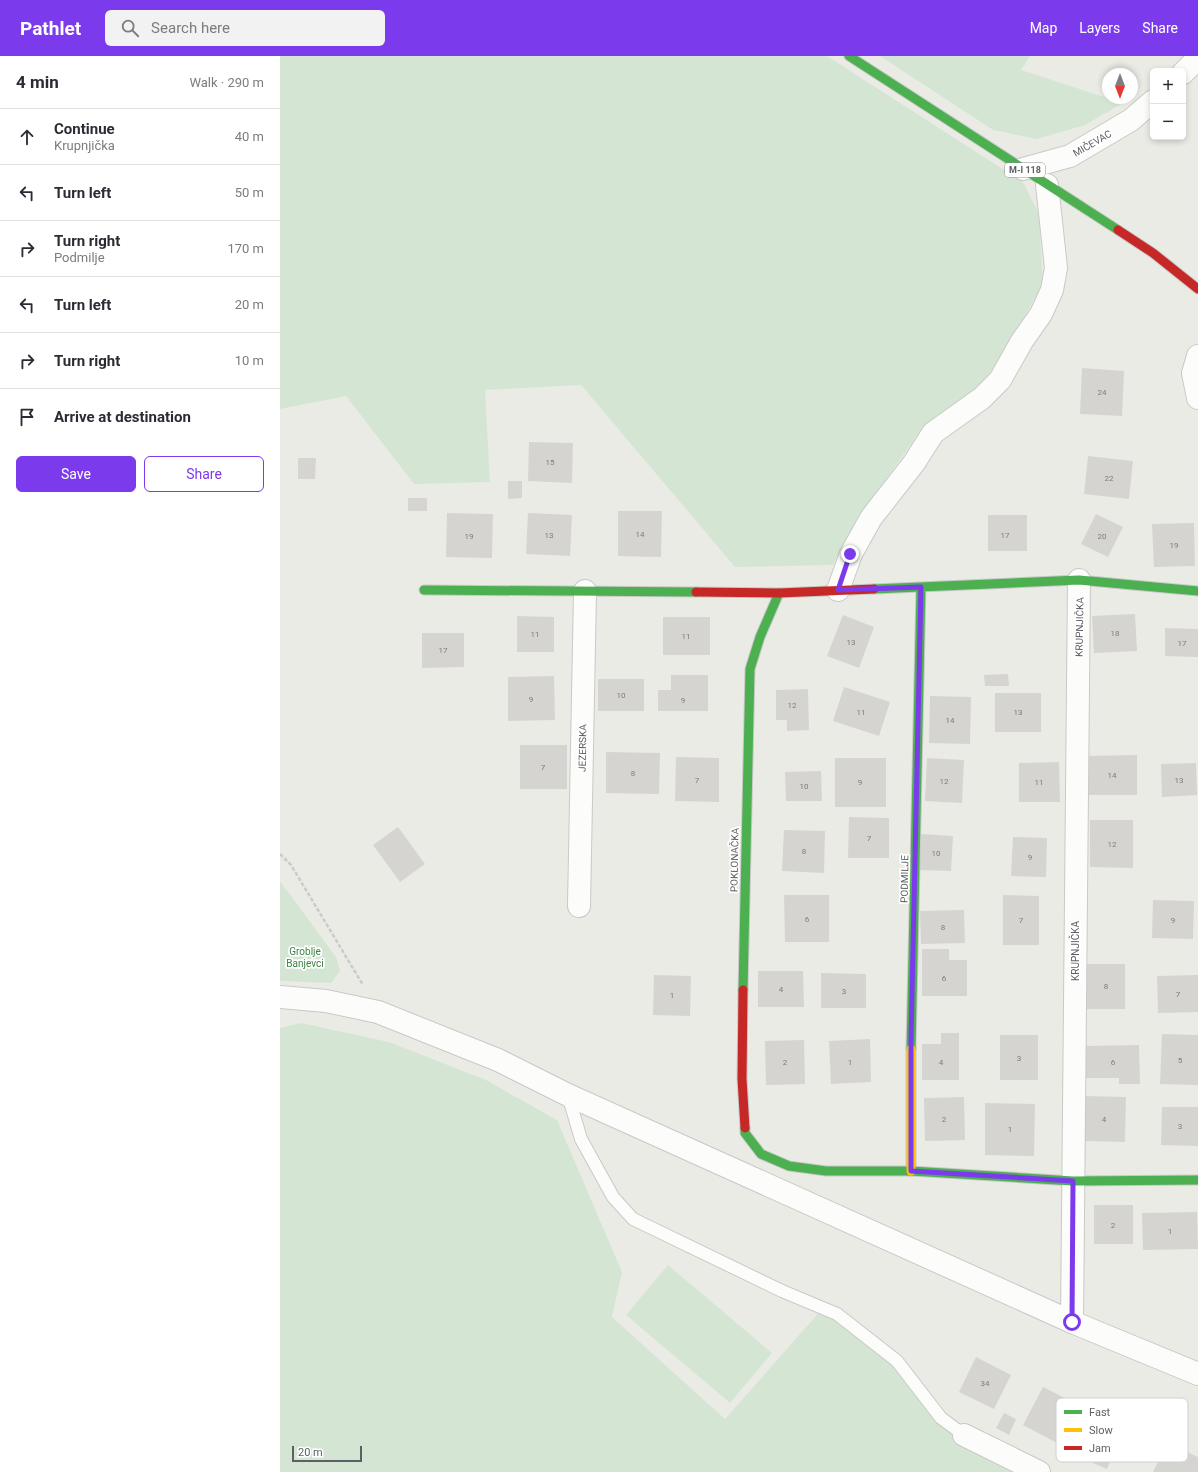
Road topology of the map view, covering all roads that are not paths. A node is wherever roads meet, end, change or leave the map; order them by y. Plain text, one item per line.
1 (849, 56) edge
2 (1198, 58) edge
3 (1186, 70) edge
4 (1150, 104) edge
5 (1023, 169) junction
6 (1048, 185) junction
7 (1198, 289) edge
8 (1198, 356) edge
9 (1198, 398) edge
10 (1079, 580) junction
11 (921, 587) junction
12 (424, 590) dead end
13 (838, 590) junction
14 (1198, 590) edge
15 (585, 591) junction
16 (779, 593) junction
17 (579, 906) dead end
18 (280, 997) edge
19 (568, 1095) junction
20 (911, 1171) junction
21 (1198, 1180) edge
22 (1073, 1181) junction
23 (1072, 1322) junction
24 (1198, 1374) edge
25 (964, 1435) joint
26 (1039, 1472) edge

1 - 5 street, M-I 118
2 - 3 street
4 - 5 street, MIČEVAC
5 - 6 street, M-I 118
6 - 7 street, M-I 118
6 - 13 street
8 - 9 street
10 - 11 street
10 - 14 street
10 - 22 street, KRUPNJIČKA
11 - 13 street
11 - 20 street, PODMILJE
12 - 15 street
13 - 16 street
15 - 16 street
15 - 17 street, JEZERSKA
16 - 20 street, POKLONAČKA
18 - 19 street
19 - 23 street
19 - 25 lane
20 - 22 street
21 - 22 street
22 - 23 street, KRUPNJIČKA
23 - 24 street
25 - 26 street

